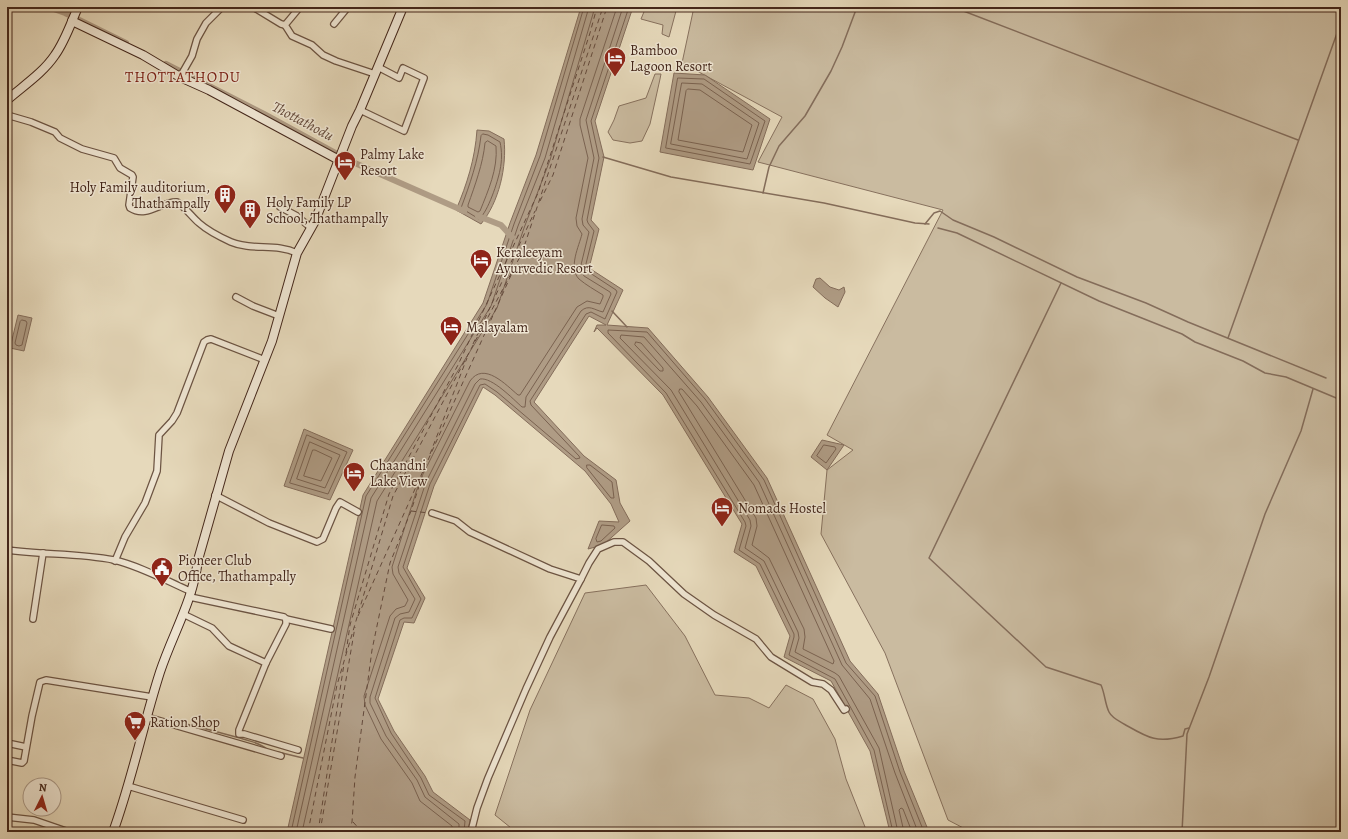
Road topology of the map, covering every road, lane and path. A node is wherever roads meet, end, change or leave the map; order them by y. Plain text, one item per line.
1 (78, 7) edge
2 (222, 7) edge
3 (254, 7) edge
4 (300, 7) edge
5 (348, 7) edge
6 (401, 8) edge
7 (73, 19) junction
8 (334, 24) dead end
9 (286, 25) junction
10 (376, 71) junction
11 (182, 75) junction
12 (7, 100) edge
13 (360, 110) junction
14 (7, 114) edge
15 (340, 157) junction
16 (280, 207) dead end
17 (311, 228) junction
18 (297, 253) junction
19 (236, 297) dead end
20 (279, 316) junction
21 (265, 360) junction
22 (215, 495) junction
23 (358, 512) dead end
24 (432, 513) dead end
25 (7, 550) edge
26 (43, 553) junction
27 (115, 560) junction
28 (581, 579) junction
29 (191, 594) junction
30 (183, 614) junction
31 (33, 619) dead end
32 (286, 619) junction
33 (331, 629) dead end
34 (266, 663) junction
35 (152, 697) junction
36 (846, 709) dead end
37 (147, 717) junction
38 (7, 743) edge
39 (26, 747) junction
40 (298, 750) dead end
41 (281, 756) dead end
42 (7, 760) edge
43 (128, 786) junction
44 (7, 817) edge
45 (243, 820) dead end
46 (69, 832) edge
47 (113, 832) edge
48 (471, 832) edge

1 - 7 main road
2 - 11 street
3 - 9 street
4 - 9 street
5 - 8 street
6 - 10 main road
7 - 11 main road
7 - 12 main road
9 - 10 street
10 - 13 main road
10 - 13 street
11 - 15 main road
13 - 15 main road
14 - 18 street
15 - 17 main road
16 - 17 street
17 - 18 main road
18 - 20 main road
19 - 20 street
20 - 21 main road
21 - 22 main road
21 - 27 street
22 - 23 street
22 - 29 main road
24 - 28 street
25 - 26 street
26 - 27 street
26 - 31 street
27 - 29 street
28 - 36 street
28 - 48 street
29 - 30 main road
29 - 32 street
30 - 34 street
30 - 35 main road
32 - 33 street
32 - 34 street
34 - 40 street
35 - 37 main road
35 - 39 street
37 - 41 street
37 - 43 main road
38 - 39 street
39 - 42 street
43 - 45 street
43 - 47 main road
44 - 46 street

